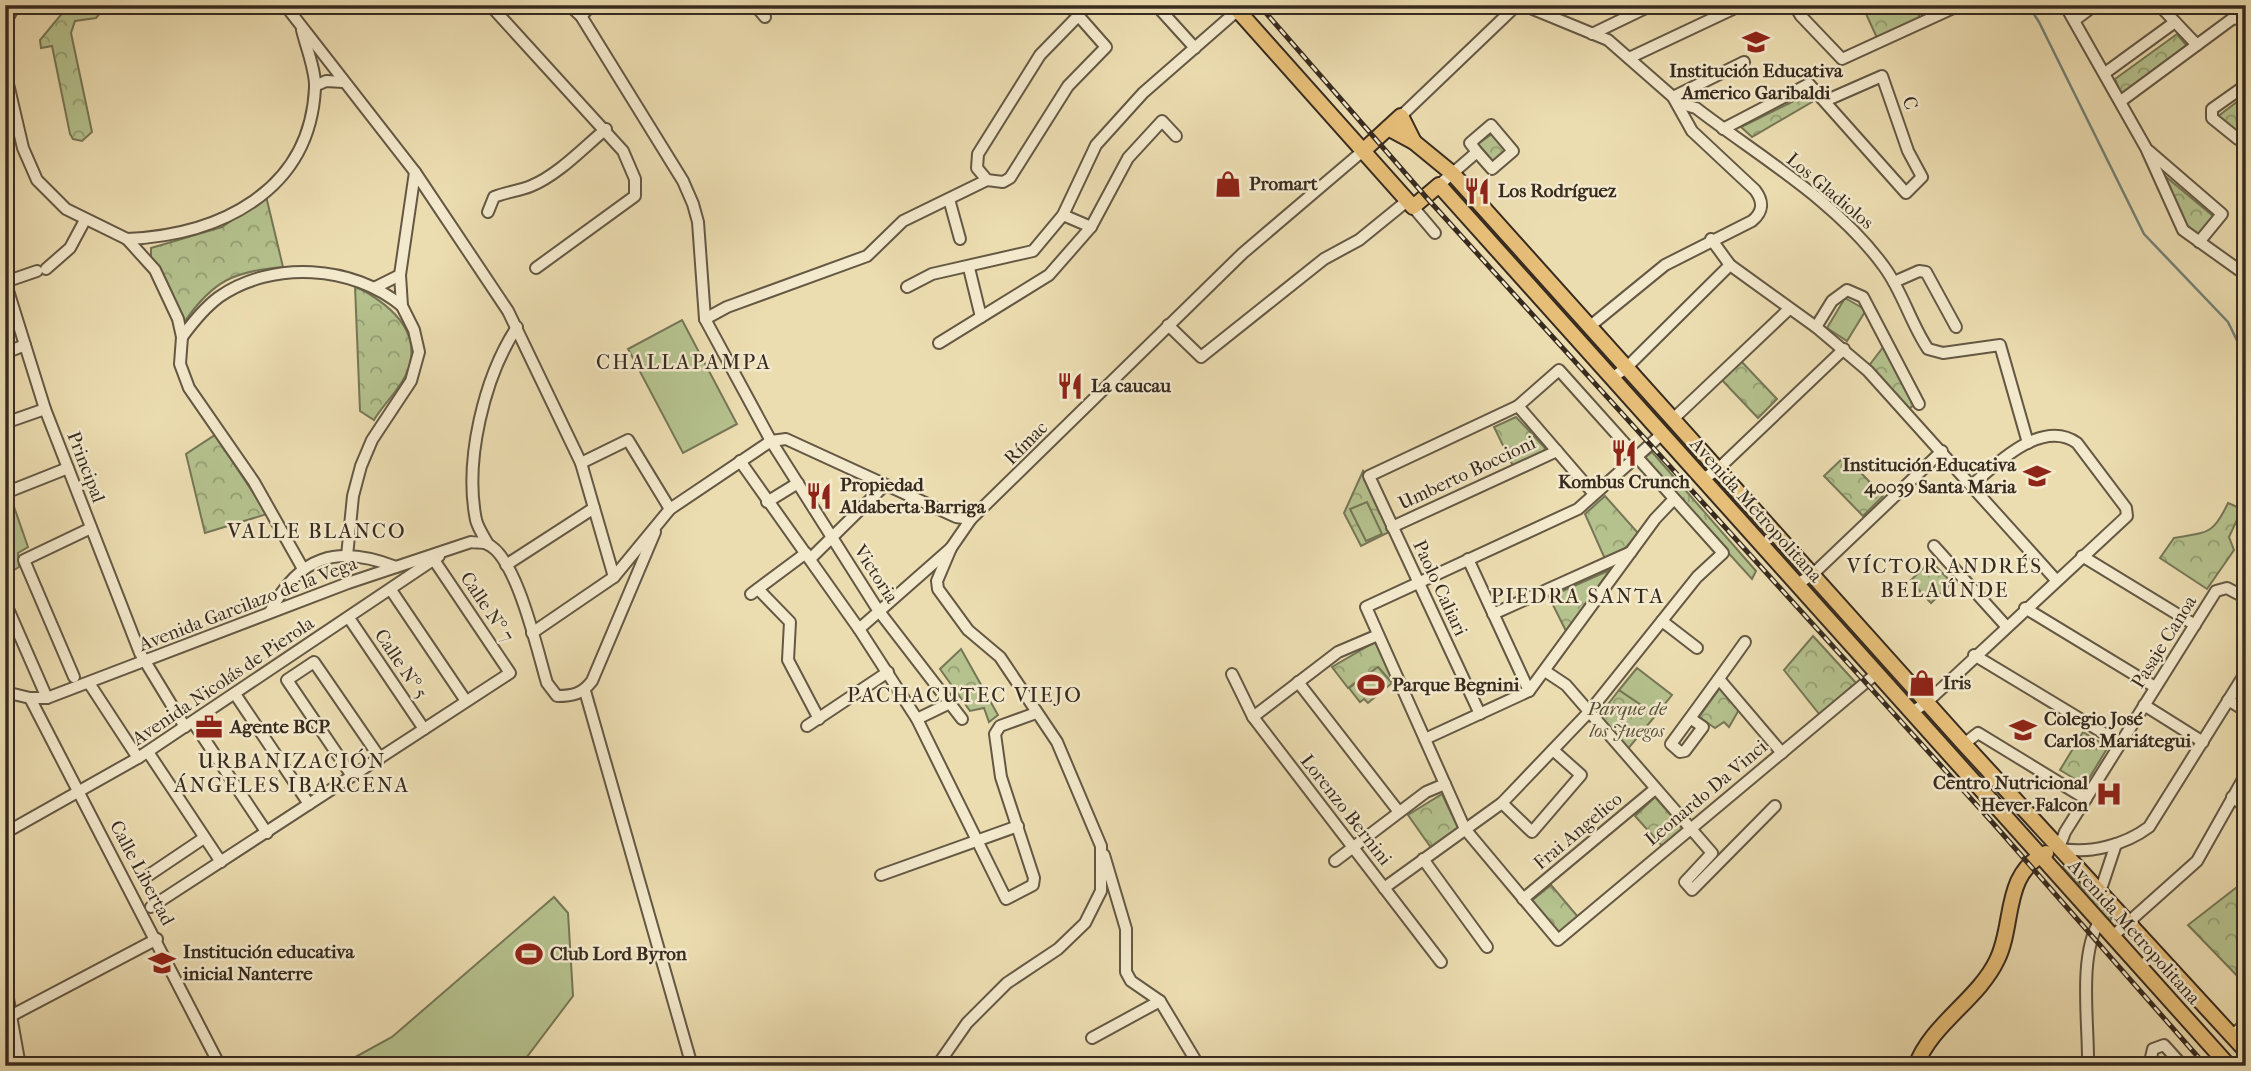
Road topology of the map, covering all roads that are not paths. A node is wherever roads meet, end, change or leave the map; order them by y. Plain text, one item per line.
1 (15, 5) edge
2 (285, 5) edge
3 (490, 5) edge
4 (569, 5) edge
5 (592, 5) edge
6 (755, 5) edge
7 (1069, 5) edge
8 (1156, 5) edge
9 (1517, 5) edge
10 (1523, 5) edge
11 (1652, 5) edge
12 (1733, 5) edge
13 (1800, 5) edge
14 (1961, 5) edge
15 (2064, 5) edge
16 (2095, 5) edge
17 (2159, 5) edge
18 (2228, 5) edge
19 (1236, 8) edge
20 (581, 16) junction
21 (1078, 16) junction
22 (765, 17) dead end
23 (2246, 17) edge
24 (2232, 19) junction
25 (2075, 20) junction
26 (2175, 22) junction
27 (5, 23) edge
28 (300, 24) junction
29 (1592, 34) junction
30 (2197, 44) junction
31 (1195, 48) junction
32 (1629, 58) junction
33 (1744, 62) dead end
34 (5, 71) edge
35 (2105, 73) junction
36 (343, 82) junction
37 (2246, 85) edge
38 (315, 86) junction
39 (1676, 100) junction
40 (1825, 101) junction
41 (2121, 101) junction
42 (1401, 116) junction
43 (1388, 128) junction
44 (606, 129) junction
45 (1723, 129) junction
46 (1176, 136) dead end
47 (2246, 137) edge
48 (1414, 142) junction
49 (2146, 148) junction
50 (1364, 150) junction
51 (1477, 152) dead end
52 (415, 172) junction
53 (1453, 174) junction
54 (987, 180) junction
55 (1439, 186) junction
56 (949, 199) junction
57 (1410, 204) junction
58 (488, 212) dead end
59 (1063, 215) junction
60 (85, 220) junction
61 (1091, 227) junction
62 (1435, 233) dead end
63 (151, 238) junction
64 (127, 239) junction
65 (960, 239) dead end
66 (1711, 239) junction
67 (2199, 243) junction
68 (144, 256) junction
69 (1730, 265) junction
70 (536, 268) dead end
71 (968, 268) junction
72 (400, 275) junction
73 (2246, 275) edge
74 (5, 282) edge
75 (1894, 282) junction
76 (376, 287) junction
77 (907, 287) dead end
78 (402, 306) junction
79 (1788, 310) junction
80 (981, 317) junction
81 (705, 319) junction
82 (1168, 325) junction
83 (517, 327) junction
84 (1589, 327) junction
85 (1816, 327) junction
86 (1956, 327) dead end
87 (182, 337) junction
88 (939, 343) dead end
89 (25, 345) junction
90 (1844, 349) junction
91 (5, 353) edge
92 (1626, 368) junction
93 (1612, 378) junction
94 (1919, 404) dead end
95 (1518, 406) junction
96 (45, 409) junction
97 (1672, 419) junction
98 (5, 423) edge
99 (1662, 434) junction
100 (771, 441) junction
101 (2028, 443) junction
102 (1557, 451) junction
103 (1942, 451) junction
104 (1636, 456) junction
105 (740, 461) junction
106 (580, 463) junction
107 (68, 468) junction
108 (1717, 470) junction
109 (1703, 479) junction
110 (798, 483) junction
111 (884, 486) junction
112 (1972, 486) junction
113 (5, 493) edge
114 (1594, 494) junction
115 (1674, 499) junction
116 (767, 502) junction
117 (594, 508) junction
118 (670, 509) junction
119 (971, 519) junction
120 (660, 520) junction
121 (1392, 527) junction
122 (91, 528) junction
123 (832, 538) junction
124 (488, 544) junction
125 (453, 546) junction
126 (1934, 546) dead end
127 (951, 548) junction
128 (1632, 551) junction
129 (347, 556) junction
130 (808, 556) junction
131 (2082, 556) junction
132 (1468, 559) junction
133 (434, 560) junction
134 (506, 565) junction
135 (302, 567) junction
136 (396, 567) junction
137 (1812, 575) junction
138 (614, 578) junction
139 (2056, 580) junction
140 (1418, 582) junction
141 (1797, 584) junction
142 (391, 590) junction
143 (2246, 598) edge
144 (5, 601) edge
145 (2025, 608) junction
146 (878, 610) junction
147 (270, 612) junction
148 (1493, 614) junction
149 (349, 618) junction
150 (1662, 621) junction
151 (2195, 625) junction
152 (2006, 626) junction
153 (859, 629) junction
154 (532, 633) junction
155 (1378, 635) junction
156 (1745, 642) dead end
157 (1697, 648) dead end
158 (1974, 655) junction
159 (145, 662) junction
160 (1545, 671) junction
161 (888, 672) junction
162 (2246, 672) edge
163 (1877, 673) junction
164 (1232, 674) dead end
165 (74, 677) dead end
166 (1719, 679) junction
167 (1298, 682) junction
168 (89, 683) junction
169 (2155, 687) junction
170 (585, 691) junction
171 (1529, 691) junction
172 (5, 692) edge
173 (235, 694) junction
174 (30, 698) junction
175 (47, 698) junction
176 (2228, 700) junction
177 (466, 701) junction
178 (950, 703) junction
179 (1926, 703) junction
180 (2144, 705) junction
181 (2246, 711) edge
182 (1589, 712) junction
183 (1912, 712) junction
184 (1036, 713) junction
185 (1480, 714) junction
186 (1253, 717) junction
187 (1690, 718) dead end
188 (819, 719) junction
189 (917, 719) junction
190 (962, 719) dead end
191 (189, 725) junction
192 (807, 726) dead end
193 (424, 729) junction
194 (1425, 739) junction
195 (2203, 742) junction
196 (2120, 743) junction
197 (1964, 744) junction
198 (1553, 750) junction
199 (1782, 752) junction
200 (143, 755) junction
201 (380, 758) junction
202 (2246, 774) edge
203 (352, 776) junction
204 (1445, 784) junction
205 (1655, 789) junction
206 (80, 793) junction
207 (2232, 797) junction
208 (2086, 799) junction
209 (1502, 803) junction
210 (309, 804) junction
211 (1775, 806) dead end
212 (2246, 807) edge
213 (1399, 812) junction
214 (1018, 826) junction
215 (1465, 829) junction
216 (1689, 830) junction
217 (5, 833) edge
218 (267, 833) junction
219 (204, 838) junction
220 (976, 840) junction
221 (2116, 844) junction
222 (1101, 846) junction
223 (1353, 848) junction
224 (2059, 848) junction
225 (2040, 856) junction
226 (1423, 859) junction
227 (1335, 861) dead end
228 (220, 862) junction
229 (881, 875) dead end
230 (146, 877) dead end
231 (1384, 888) junction
232 (2100, 892) junction
233 (1524, 899) junction
234 (151, 907) dead end
235 (2099, 922) junction
236 (2127, 922) junction
237 (2112, 936) junction
238 (157, 939) junction
239 (1487, 947) dead end
240 (1441, 962) dead end
241 (5, 982) edge
242 (1160, 1001) junction
243 (8, 1017) edge
244 (2246, 1023) edge
245 (2232, 1036) junction
246 (1092, 1038) dead end
247 (2246, 1051) edge
248 (20, 1066) edge
249 (220, 1066) edge
250 (692, 1066) edge
251 (937, 1066) edge
252 (1199, 1066) edge
253 (1916, 1066) edge
254 (2088, 1066) edge
255 (2149, 1066) edge
256 (2183, 1066) edge
257 (2228, 1066) edge

1 - 27 street
2 - 28 street
3 - 44 street
4 - 20 street
5 - 20 street
6 - 22 street
7 - 21 street
8 - 31 street
9 - 42 street
10 - 29 street
11 - 29 street
12 - 32 street
13 - 14 street
15 - 25 street
16 - 25 street
17 - 26 street
18 - 24 street
19 - 31 street
19 - 50 main road
20 - 81 street
21 - 54 street
21 - 54 street
23 - 24 street
24 - 30 street
25 - 35 street
26 - 30 street
26 - 35 street
28 - 36 street
28 - 38 street
29 - 32 street
30 - 41 street
31 - 59 street
32 - 39 street
33 - 39 street
34 - 60 street
35 - 41 street
36 - 38 street
36 - 52 street
37 - 47 street
38 - 63 street
39 - 45 street, Los Gladiolos
39 - 66 street
40 - 40 street, C
40 - 45 street
41 - 49 street
42 - 43 main road
42 - 48 main road, Avenida Metropolitana
43 - 48 main road, Avenida Metropolitana
43 - 50 main road
44 - 58 street
44 - 70 street
45 - 75 street, Los Gladiolos
46 - 61 street
48 - 53 main road, Avenida Metropolitana
49 - 67 street
49 - 67 street
50 - 57 main road
50 - 82 street, Rímac
51 - 53 street
52 - 72 street
52 - 83 street
53 - 55 street
53 - 84 main road, Avenida Metropolitana
54 - 56 street
55 - 57 main road
55 - 93 main road, Avenida Metropolitana
56 - 65 street
56 - 81 street
57 - 62 street
57 - 82 street
59 - 61 street
59 - 71 street
60 - 64 street
60 - 74 street
61 - 80 street
63 - 64 street
63 - 68 street
64 - 68 street
66 - 69 street
66 - 84 street
67 - 73 street
68 - 87 street
69 - 79 street
69 - 92 street
71 - 77 street
71 - 80 street
72 - 76 street
72 - 78 street
74 - 89 street, Principal
75 - 86 street
75 - 101 street, Los Gladiolos
76 - 78 street
76 - 87 street
78 - 129 street
79 - 85 street
79 - 97 street
80 - 88 street
81 - 100 street, Victoria
82 - 119 street, Rímac
83 - 106 street
83 - 124 street
84 - 92 main road, Avenida Metropolitana
85 - 90 street
85 - 94 street
87 - 135 street
89 - 91 street
89 - 96 street, Principal
90 - 103 street
90 - 108 street
92 - 93 street
92 - 97 main road, Avenida Metropolitana
93 - 99 main road, Avenida Metropolitana
95 - 102 street
95 - 104 street
95 - 121 street, Paolo Caliari
96 - 98 street
96 - 107 street, Principal
97 - 108 main road, Avenida Metropolitana
99 - 104 street
99 - 109 main road, Avenida Metropolitana
100 - 105 street
100 - 110 street, Victoria
100 - 111 street
101 - 112 street
101 - 131 street
102 - 114 street
102 - 121 street, Umberto Boccioni
103 - 112 street
103 - 137 street
104 - 114 street
104 - 115 street
105 - 116 street
105 - 118 street
106 - 117 street
106 - 118 street
107 - 113 street
107 - 122 street, Principal
108 - 109 street
108 - 137 main road, Avenida Metropolitana
109 - 141 main road, Avenida Metropolitana
110 - 116 street
110 - 123 street, Victoria
111 - 119 street
111 - 123 street
112 - 139 street
114 - 132 street
115 - 128 street
115 - 150 street
116 - 130 street
117 - 134 street
117 - 138 street
118 - 120 street
119 - 127 street, Rímac
120 - 138 street
120 - 170 street
121 - 140 street, Paolo Caliari
122 - 159 street, Principal
122 - 165 street
123 - 130 street
123 - 146 street, Victoria
124 - 125 street, Avenida Garcilazo de la Vega
124 - 134 street
125 - 133 street, Avenida Nicolás de Pierola
125 - 136 street, Avenida Garcilazo de la Vega
126 - 152 street
127 - 146 street
127 - 184 street
128 - 148 street
128 - 160 street
129 - 135 street
129 - 136 street
130 - 153 street
130 - 188 street
131 - 139 street
131 - 151 street
132 - 140 street
132 - 148 street
133 - 142 street, Avenida Nicolás de Pierola
133 - 177 street, Calle N° 7
134 - 154 street
135 - 147 street
136 - 147 street, Avenida Garcilazo de la Vega
137 - 141 street
137 - 179 main road, Avenida Metropolitana
138 - 154 street
139 - 145 street
140 - 155 street
140 - 185 street, Paolo Caliari
141 - 163 main road, Avenida Metropolitana
142 - 149 street, Avenida Nicolás de Pierola
142 - 177 street
143 - 151 street, Pasaje Canoa
144 - 175 street
145 - 152 street
145 - 169 street
146 - 153 street
146 - 178 street, Victoria
147 - 159 street, Avenida Garcilazo de la Vega
148 - 171 street
149 - 173 street, Avenida Nicolás de Pierola
149 - 193 street, Calle N° 5
150 - 157 street
150 - 182 street
151 - 169 street, Pasaje Canoa
152 - 158 street
153 - 161 street
154 - 170 street
155 - 167 street
155 - 194 street
156 - 166 street
158 - 179 street
158 - 196 street
159 - 168 street, Avenida Garcilazo de la Vega
159 - 191 street, Principal
160 - 171 street
160 - 182 street
161 - 188 street
161 - 189 street
162 - 176 street
163 - 183 main road, Avenida Metropolitana
163 - 199 street, Leonardo Da Vinci
164 - 186 street, Lorenzo Bernini
166 - 187 street
166 - 199 street
167 - 186 street
167 - 213 street
168 - 175 street, Avenida Garcilazo de la Vega
168 - 200 street
169 - 180 street, Pasaje Canoa
170 - 250 street
171 - 185 street
172 - 174 street, Avenida Garcilazo de la Vega
173 - 191 street, Avenida Nicolás de Pierola
173 - 210 street
174 - 175 street, Avenida Garcilazo de la Vega
174 - 206 street, Calle Libertad
176 - 181 street
176 - 195 street
177 - 193 street
178 - 189 street
178 - 190 street, Victoria
179 - 183 street
179 - 197 main road, Avenida Metropolitana
180 - 195 street
180 - 196 street, Pasaje Canoa
182 - 198 street
182 - 205 street
183 - 225 main road, Avenida Metropolitana
184 - 214 street
184 - 222 street
185 - 194 street
186 - 223 street, Lorenzo Bernini
188 - 192 street
189 - 220 street
191 - 200 street, Avenida Nicolás de Pierola
191 - 218 street, Principal
193 - 201 street
194 - 204 street
195 - 221 street
196 - 208 street, Pasaje Canoa
197 - 208 street
197 - 224 main road, Avenida Metropolitana
198 - 209 street
198 - 209 street
199 - 216 street, Leonardo Da Vinci
200 - 206 street, Avenida Nicolás de Pierola
200 - 219 street
201 - 203 street
201 - 203 street
202 - 207 street
203 - 210 street
204 - 213 street
204 - 215 street
205 - 216 street
205 - 233 street, Frai Angelico
206 - 217 street, Avenida Nicolás de Pierola
206 - 238 street, Calle Libertad
207 - 212 street
207 - 236 street
208 - 224 street, Pasaje Canoa
209 - 215 street
210 - 218 street
211 - 216 street
213 - 223 street
214 - 220 street
214 - 220 street
215 - 226 street
215 - 233 street
216 - 233 street, Leonardo Da Vinci
218 - 228 street
219 - 228 street
219 - 230 street
220 - 229 street
221 - 224 street
221 - 232 street
222 - 242 street
222 - 251 street
223 - 227 street
223 - 231 street, Lorenzo Bernini
224 - 225 main road
224 - 232 main road, Avenida Metropolitana
225 - 235 main road, Avenida Metropolitana
225 - 253 main road
226 - 231 street
226 - 239 street
228 - 234 street
231 - 240 street, Lorenzo Bernini
232 - 236 main road, Avenida Metropolitana
235 - 237 main road, Avenida Metropolitana
235 - 254 street
236 - 237 street
236 - 245 main road, Avenida Metropolitana
237 - 257 main road, Avenida Metropolitana
238 - 243 street
238 - 249 street, Calle Libertad
241 - 243 street
242 - 246 street
242 - 252 street
243 - 248 street
244 - 245 street
245 - 247 main road, Avenida Metropolitana
255 - 256 street

